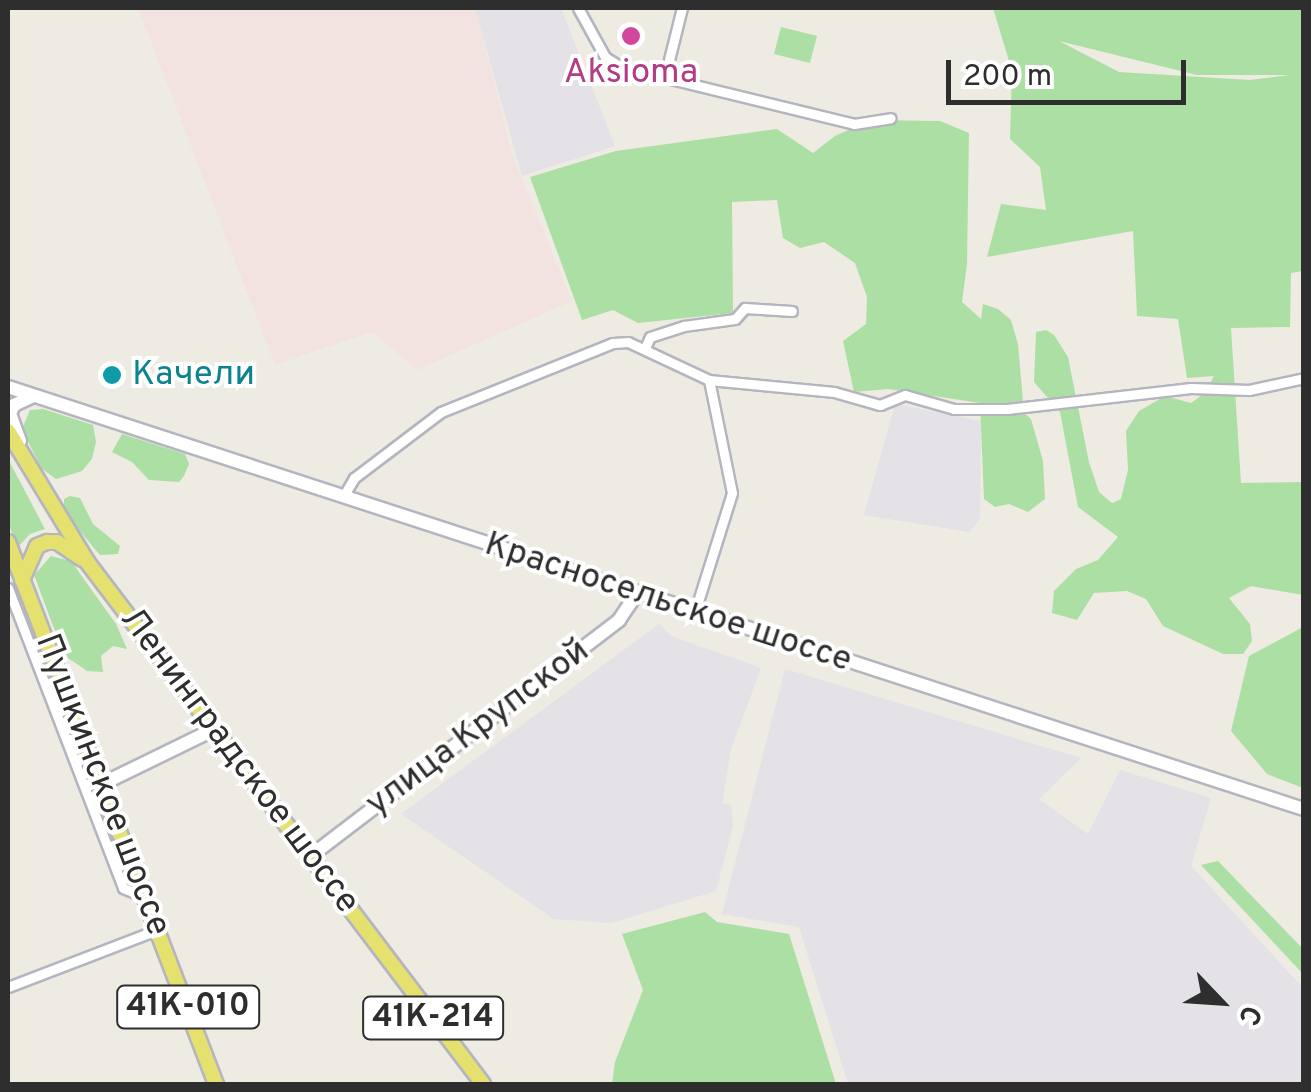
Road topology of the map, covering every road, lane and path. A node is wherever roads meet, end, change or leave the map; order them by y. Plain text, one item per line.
1 (578, 8) edge
2 (682, 8) edge
3 (665, 76) junction
4 (891, 118) dead end
5 (792, 311) dead end
6 (645, 348) junction
7 (1304, 378) edge
8 (710, 380) junction
9 (8, 387) edge
10 (34, 396) junction
11 (8, 431) edge
12 (43, 494) junction
13 (343, 497) junction
14 (8, 542) edge
15 (88, 563) junction
16 (15, 578) edge
17 (8, 588) edge
18 (636, 595) junction
19 (695, 611) junction
20 (214, 728) junction
21 (102, 784) junction
22 (1304, 809) edge
23 (312, 855) junction
24 (147, 898) junction
25 (160, 929) junction
26 (8, 988) edge
27 (216, 1084) edge
28 (483, 1084) edge

1 - 3 street
2 - 3 street
3 - 4 street
5 - 6 street
6 - 8 street
6 - 13 street
7 - 8 street
8 - 19 street
9 - 10 main road, Красносельское шоссе
10 - 12 main road
10 - 13 main road, Красносельское шоссе
11 - 12 main road, Ленинградское шоссе / 41К-214
12 - 15 main road, Ленинградское шоссе / 41К-214
13 - 18 main road, Красносельское шоссе
14 - 16 main road, Пушкинское шоссе / 41К-010
15 - 16 main road
15 - 20 main road, Ленинградское шоссе / 41К-214
16 - 21 main road, Пушкинское шоссе / 41К-010
17 - 24 street
18 - 19 main road, Красносельское шоссе
18 - 23 main road, улица Крупской
19 - 22 main road, Красносельское шоссе
20 - 21 main road
20 - 23 main road, Ленинградское шоссе / 41К-214
21 - 24 main road, Пушкинское шоссе / 41К-010
23 - 28 main road, Ленинградское шоссе / 41К-214
24 - 25 main road, Пушкинское шоссе / 41К-010
25 - 26 street
25 - 27 main road, Пушкинское шоссе / 41К-010

